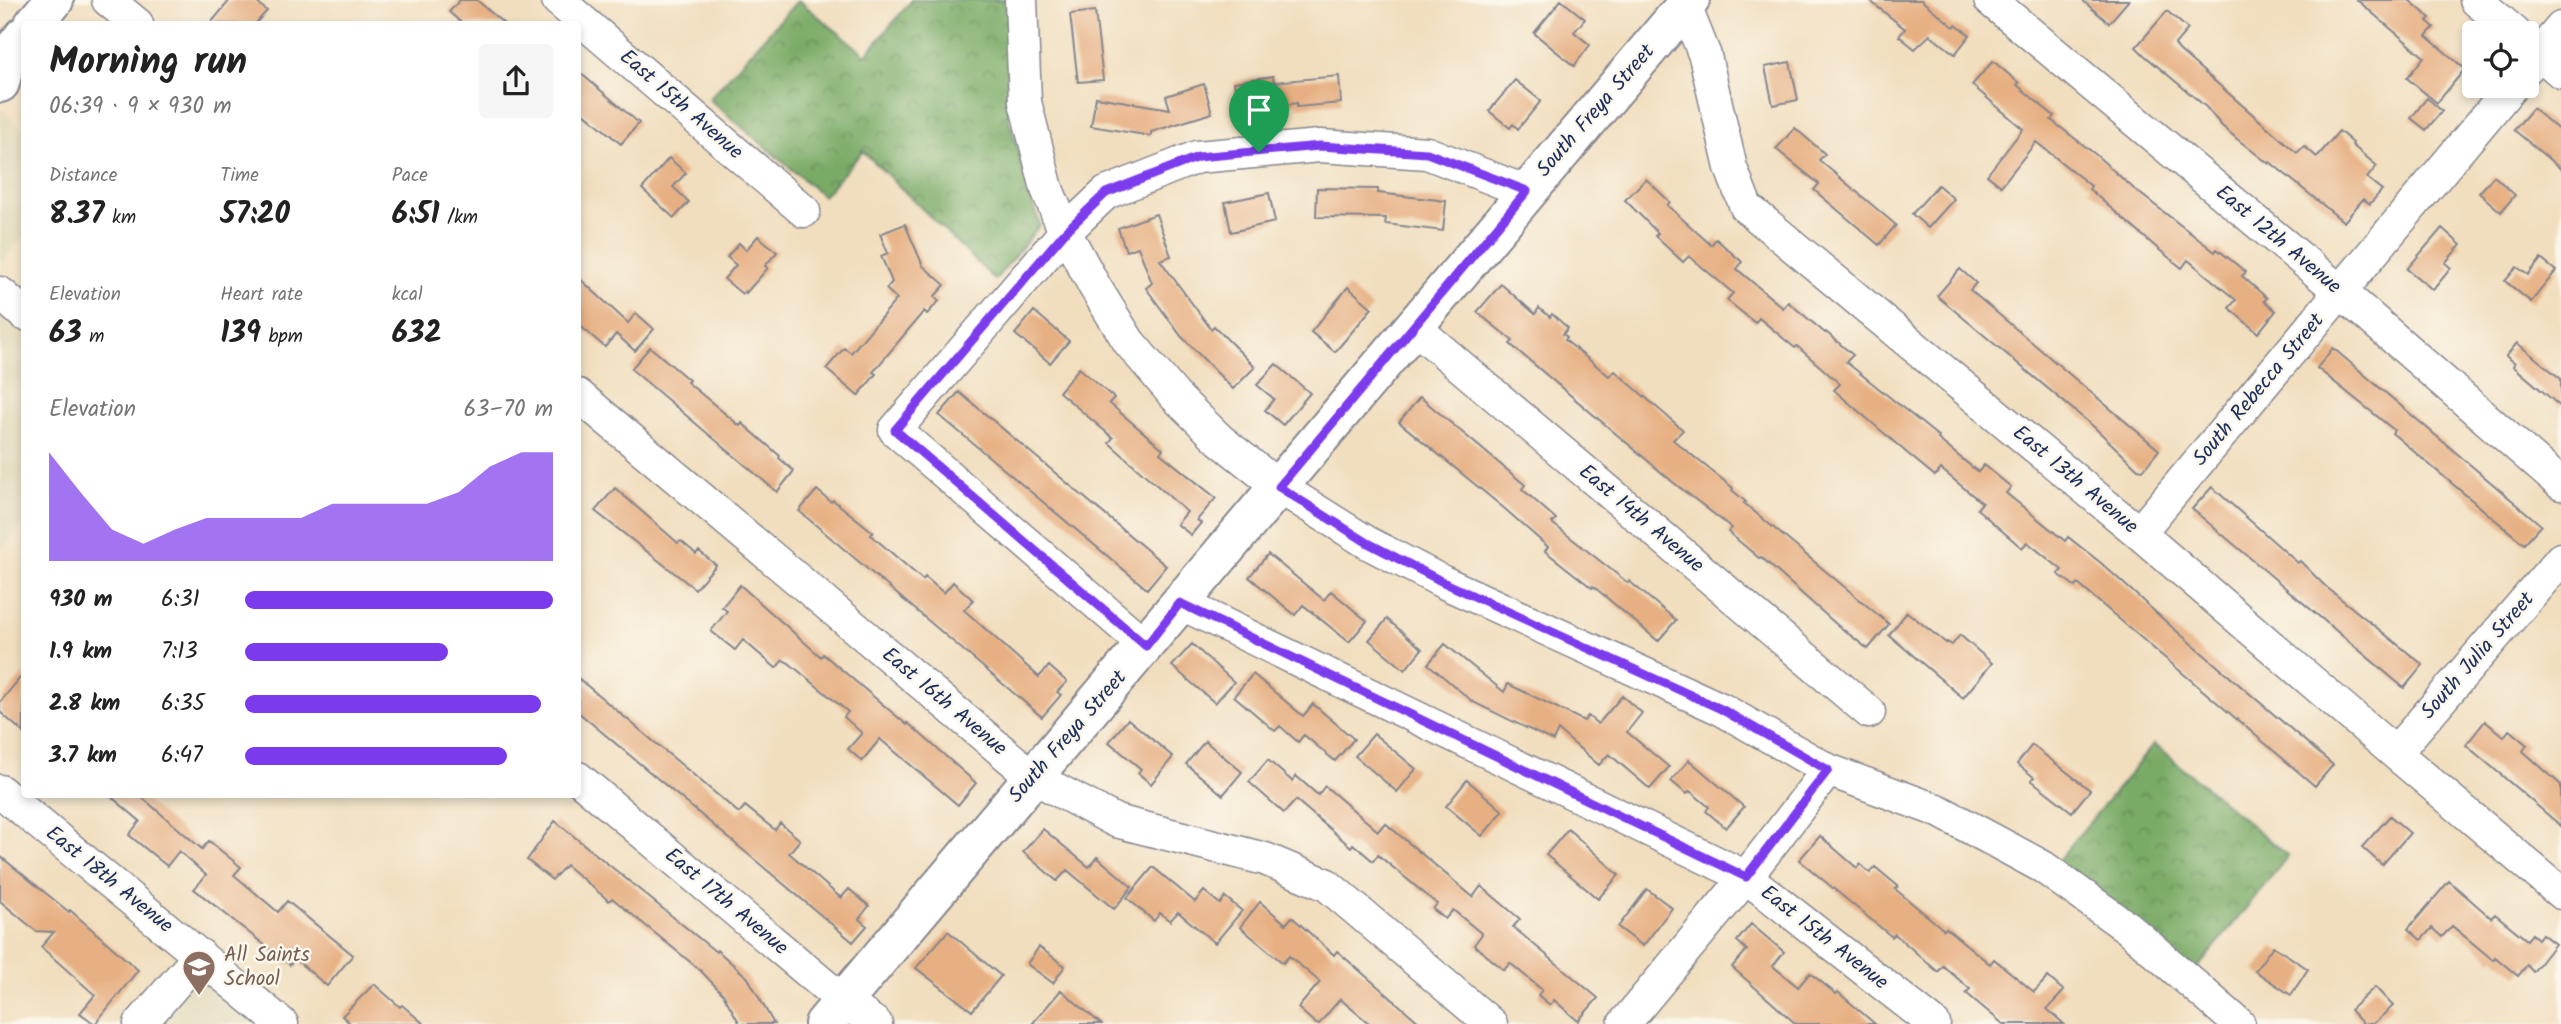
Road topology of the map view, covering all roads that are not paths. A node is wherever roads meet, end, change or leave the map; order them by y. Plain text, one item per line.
1 (54, 0) edge
2 (108, 0) edge
3 (558, 0) edge
4 (1021, 0) edge
5 (1990, 0) edge
6 (2476, 0) edge
7 (1688, 3) edge
8 (36, 21) edge
9 (133, 21) edge
10 (2501, 21) edge
11 (2561, 28) edge
12 (2539, 59) edge
13 (2502, 98) edge
14 (1527, 191) junction
15 (804, 211) dead end
16 (1065, 232) junction
17 (2341, 292) junction
18 (0, 293) edge
19 (21, 311) edge
20 (1413, 326) junction
21 (581, 398) edge
22 (2561, 484) edge
23 (1279, 487) junction
24 (2139, 533) junction
25 (2561, 559) edge
26 (1180, 603) junction
27 (1146, 646) junction
28 (1869, 712) dead end
29 (2395, 753) junction
30 (1828, 770) junction
31 (1033, 777) junction
32 (581, 781) edge
33 (0, 791) edge
34 (1746, 877) junction
35 (2561, 893) edge
36 (200, 955) junction
37 (834, 1012) edge
38 (140, 1024) edge
39 (282, 1024) edge
40 (876, 1024) edge
41 (1491, 1024) edge
42 (1624, 1024) edge
43 (1934, 1024) edge
44 (2239, 1024) edge

1 - 8 main road
2 - 9 street
3 - 15 street, East 15th Avenue
4 - 16 street
5 - 17 street, East 12th Avenue
6 - 10 street
7 - 14 main road, South Freya Street
7 - 24 street, East 13th Avenue
11 - 12 street
13 - 17 street, South Rebecca Street
14 - 16 street
14 - 20 main road, South Freya Street
16 - 23 street
16 - 27 street
17 - 22 street, East 12th Avenue
17 - 24 street, South Rebecca Street
18 - 19 street
20 - 23 main road, South Freya Street
20 - 28 street, East 14th Avenue
21 - 31 street, East 16th Avenue
23 - 26 main road, South Freya Street
23 - 30 street
24 - 29 street, East 13th Avenue
25 - 29 street, South Julia Street
26 - 27 main road, South Freya Street
26 - 34 street, East 15th Avenue
27 - 31 main road, South Freya Street
29 - 35 street, East 13th Avenue
30 - 34 street
30 - 44 street
31 - 37 main road, South Freya Street
31 - 41 street, East 16th Avenue
32 - 37 street, East 17th Avenue
33 - 36 street, East 18th Avenue
34 - 42 street
34 - 43 street, East 15th Avenue
36 - 38 street
36 - 39 street, East 18th Avenue
37 - 40 street, East 17th Avenue

